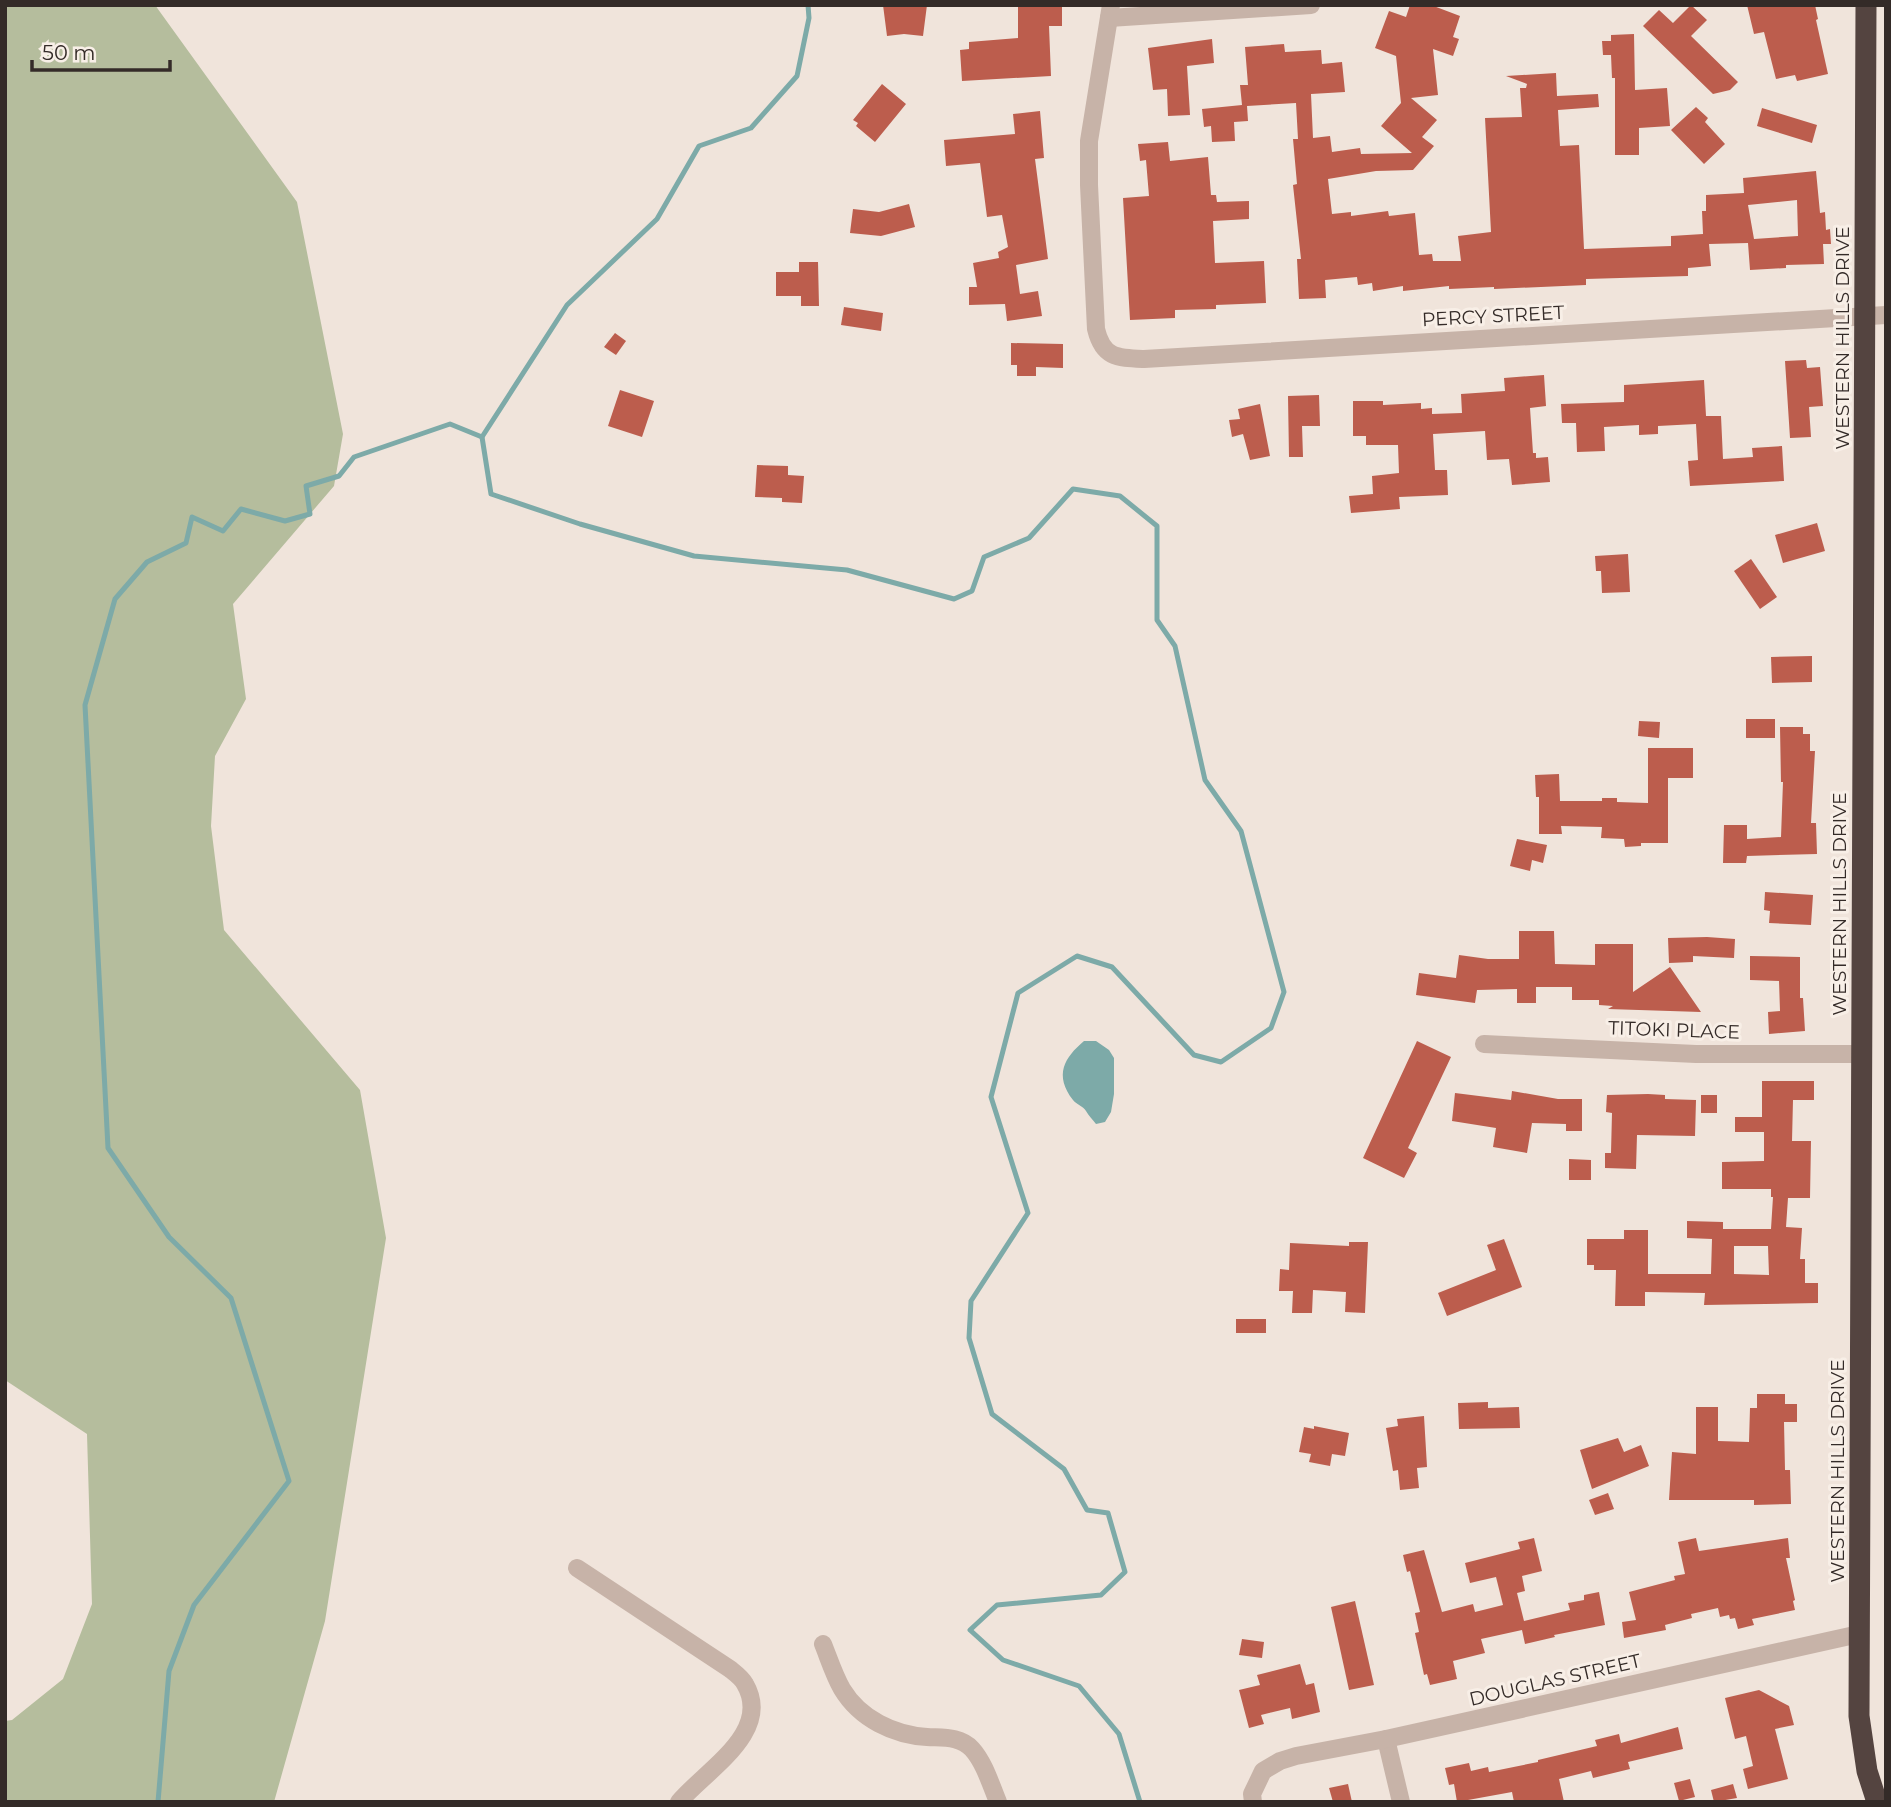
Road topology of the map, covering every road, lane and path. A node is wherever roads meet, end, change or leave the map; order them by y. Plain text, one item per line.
1 (1311, 5) edge
2 (1866, 5) edge
3 (1110, 11) edge
4 (1876, 315) edge
5 (1484, 1044) dead end
6 (1862, 1055) junction
7 (577, 1568) dead end
8 (1859, 1634) junction
9 (823, 1644) dead end
10 (1386, 1739) junction
11 (679, 1802) edge
12 (998, 1802) edge
13 (1253, 1802) edge
14 (1401, 1802) edge
15 (1877, 1802) edge

1 - 3 street
2 - 4 highway, WESTERN HILLS DRIVE
3 - 4 street, PERCY STREET
4 - 6 highway, WESTERN HILLS DRIVE
5 - 6 street, TITOKI PLACE
6 - 8 highway, WESTERN HILLS DRIVE
7 - 11 street
8 - 10 street, DOUGLAS STREET
8 - 15 highway, WESTERN HILLS DRIVE
9 - 12 street
10 - 13 street, DOUGLAS STREET
10 - 14 street

